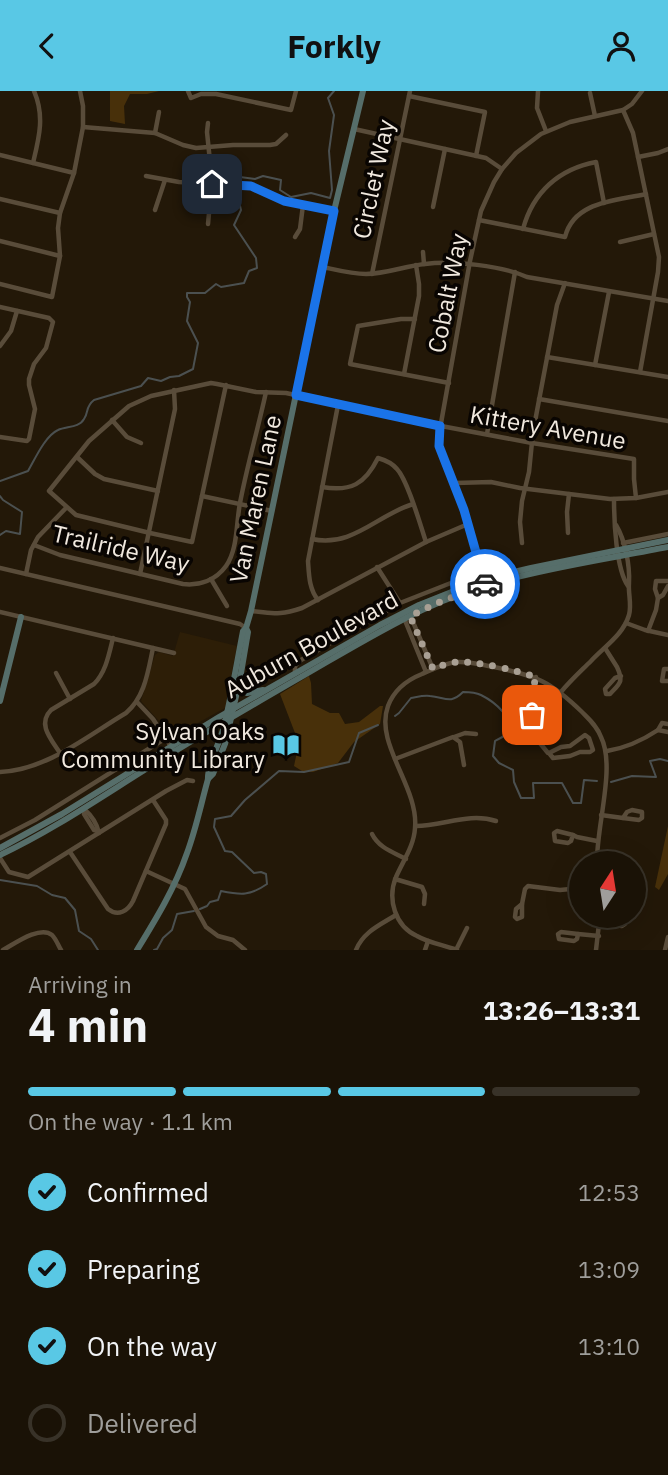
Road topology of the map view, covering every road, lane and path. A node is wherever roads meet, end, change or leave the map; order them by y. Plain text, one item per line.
1 (34, 91) edge
2 (80, 91) edge
3 (187, 91) edge
4 (296, 91) edge
5 (363, 91) edge
6 (538, 91) edge
7 (642, 91) edge
8 (410, 93) edge
9 (590, 93) dead end
10 (623, 110) junction
11 (159, 112) dead end
12 (595, 116) junction
13 (208, 123) dead end
14 (83, 127) junction
15 (354, 129) junction
16 (547, 131) junction
17 (155, 133) junction
18 (286, 135) dead end
19 (400, 139) junction
20 (208, 147) junction
21 (445, 149) junction
22 (668, 149) edge
23 (0, 155) edge
24 (476, 156) junction
25 (638, 157) junction
26 (33, 163) junction
27 (502, 169) junction
28 (74, 173) junction
29 (146, 176) dead end
30 (165, 180) junction
31 (212, 184) junction
32 (646, 194) junction
33 (0, 199) edge
34 (604, 203) junction
35 (303, 205) junction
36 (433, 207) dead end
37 (155, 210) dead end
38 (334, 211) junction
39 (60, 213) junction
40 (479, 220) junction
41 (208, 224) dead end
42 (523, 229) junction
43 (654, 234) junction
44 (295, 237) dead end
45 (0, 241) edge
46 (620, 241) dead end
47 (423, 252) dead end
48 (60, 256) junction
49 (659, 257) junction
50 (666, 257) edge
51 (424, 264) junction
52 (416, 265) junction
53 (469, 265) junction
54 (323, 267) junction
55 (515, 272) junction
56 (372, 274) junction
57 (565, 283) junction
58 (0, 285) edge
59 (609, 292) junction
60 (653, 298) junction
61 (668, 301) edge
62 (0, 307) edge
63 (17, 311) junction
64 (415, 319) junction
65 (0, 346) edge
66 (547, 357) junction
67 (595, 365) junction
68 (640, 372) junction
69 (404, 374) junction
70 (668, 377) edge
71 (449, 383) junction
72 (226, 385) junction
73 (174, 390) junction
74 (266, 392) junction
75 (296, 395) junction
76 (539, 399) junction
77 (338, 405) junction
78 (112, 420) junction
79 (668, 421) edge
80 (440, 426) junction
81 (487, 434) junction
82 (0, 437) edge
83 (141, 443) dead end
84 (532, 443) junction
85 (76, 457) junction
86 (455, 483) junction
87 (322, 487) junction
88 (525, 489) junction
89 (158, 491) junction
90 (668, 492) edge
91 (569, 494) junction
92 (202, 496) junction
93 (636, 498) junction
94 (614, 499) junction
95 (240, 504) junction
96 (413, 504) junction
97 (66, 508) junction
98 (273, 511) junction
99 (468, 524) junction
100 (150, 533) junction
101 (568, 533) dead end
102 (668, 534) edge
103 (312, 539) junction
104 (668, 540) edge
105 (426, 541) junction
106 (522, 543) dead end
107 (34, 545) junction
108 (668, 547) edge
109 (622, 551) junction
110 (377, 567) junction
111 (0, 568) edge
112 (26, 574) junction
113 (140, 574) junction
114 (211, 579) junction
115 (484, 579) junction
116 (668, 584) edge
117 (658, 598) junction
118 (318, 600) junction
119 (400, 603) junction
120 (227, 606) dead end
121 (251, 611) junction
122 (0, 612) edge
123 (406, 615) junction
124 (21, 617) junction
125 (626, 623) junction
126 (246, 628) junction
127 (648, 631) junction
128 (668, 635) edge
129 (113, 638) junction
130 (153, 648) junction
131 (605, 648) junction
132 (239, 651) junction
133 (174, 653) dead end
134 (243, 669) junction
135 (433, 669) junction
136 (668, 669) edge
137 (426, 672) junction
138 (55, 673) dead end
139 (295, 673) junction
140 (621, 676) dead end
141 (536, 677) junction
142 (240, 679) junction
143 (668, 681) edge
144 (268, 689) junction
145 (561, 692) junction
146 (70, 699) junction
147 (0, 701) edge
148 (136, 702) junction
149 (530, 705) dead end
150 (229, 716) junction
151 (668, 724) edge
152 (658, 730) junction
153 (668, 732) edge
154 (206, 733) junction
155 (476, 734) dead end
156 (601, 735) junction
157 (453, 737) junction
158 (166, 738) junction
159 (590, 740) junction
160 (539, 742) dead end
161 (218, 746) junction
162 (172, 749) junction
163 (607, 751) junction
164 (60, 753) junction
165 (549, 753) junction
166 (395, 759) junction
167 (464, 765) dead end
168 (0, 772) edge
169 (208, 779) junction
170 (192, 781) dead end
171 (153, 800) junction
172 (83, 807) junction
173 (601, 815) junction
174 (623, 818) dead end
175 (496, 821) dead end
176 (415, 826) junction
177 (98, 832) junction
178 (372, 834) dead end
179 (573, 835) dead end
180 (0, 837) edge
181 (597, 841) junction
182 (597, 851) edge
183 (2, 852) edge
184 (70, 852) junction
185 (406, 859) junction
186 (146, 871) junction
187 (396, 879) junction
188 (175, 884) junction
189 (569, 889) edge
190 (424, 904) dead end
191 (522, 904) dead end
192 (396, 915) junction
193 (467, 928) dead end
194 (599, 928) edge
195 (578, 934) dead end
196 (599, 936) junction
197 (668, 937) edge
198 (428, 941) junction
199 (137, 949) edge
200 (3, 950) edge
201 (61, 950) edge
202 (245, 950) edge
203 (356, 950) edge
204 (425, 950) edge
205 (456, 950) edge
206 (596, 950) edge
207 (666, 950) edge

1 - 26 street
2 - 14 street
3 - 4 street
5 - 15 main road, Van Maren Lane
6 - 16 street
7 - 10 street
8 - 19 street, Circlet Way
8 - 24 street
9 - 12 street
10 - 12 street, Cobalt Way
10 - 25 street
11 - 17 street
12 - 16 street, Cobalt Way
13 - 20 street
14 - 17 street
14 - 28 street
15 - 19 street
15 - 38 main road, Van Maren Lane
16 - 27 street, Cobalt Way
17 - 20 street
18 - 20 street
19 - 21 street
19 - 56 street, Circlet Way
20 - 31 street
21 - 24 street
21 - 36 street
22 - 25 street
23 - 26 street
24 - 27 street
25 - 32 street
26 - 28 street
27 - 40 street, Cobalt Way
28 - 39 street
29 - 30 street
30 - 31 street
30 - 37 street
31 - 35 street
31 - 41 street
32 - 34 street
32 - 43 street
33 - 39 street
34 - 42 street
34 - 42 street
35 - 38 street
35 - 44 street
38 - 54 main road, Van Maren Lane
39 - 48 street
40 - 42 street
40 - 53 street, Cobalt Way
43 - 46 street
43 - 49 street
45 - 48 street
47 - 51 street
48 - 58 street
49 - 50 street
49 - 60 street
51 - 52 street
51 - 53 street
52 - 56 street
52 - 64 street
53 - 55 street
53 - 71 street, Cobalt Way
54 - 56 street
54 - 75 main road, Van Maren Lane
55 - 57 street
55 - 81 street
57 - 59 street
57 - 66 street
59 - 60 street
59 - 67 street
60 - 61 street
60 - 68 street
62 - 63 street
63 - 65 street
63 - 82 street
64 - 69 street
64 - 69 street
66 - 67 street
66 - 76 street
67 - 68 street
68 - 70 street
69 - 71 street
71 - 80 street, Cobalt Way
72 - 73 street, Kittery Avenue
72 - 74 street, Kittery Avenue
72 - 92 street
73 - 78 street, Kittery Avenue
73 - 89 street
74 - 75 street, Kittery Avenue
74 - 95 street, Trailride Way
75 - 77 street, Kittery Avenue
75 - 98 main road, Van Maren Lane
76 - 79 street
76 - 84 street
77 - 80 street, Kittery Avenue
77 - 87 street
78 - 83 street
78 - 85 street, Kittery Avenue
80 - 81 street, Kittery Avenue
80 - 86 street, Cobalt Way
81 - 84 street, Kittery Avenue
84 - 88 street
84 - 93 street, Kittery Avenue
85 - 89 street
85 - 97 street, Kittery Avenue
86 - 88 street
86 - 99 street, Cobalt Way
87 - 96 street
87 - 103 street
88 - 91 street
88 - 106 street
89 - 100 street
90 - 93 street
91 - 94 street
91 - 101 street
92 - 95 street
92 - 100 street
93 - 94 street
94 - 109 street
95 - 98 street
95 - 114 street, Trailride Way
96 - 103 street
96 - 105 street
97 - 100 street
97 - 107 street
98 - 121 main road, Van Maren Lane
99 - 105 street
99 - 115 street, Cobalt Way
100 - 113 street
102 - 109 street
103 - 118 street
104 - 109 main road, Auburn Boulevard
105 - 110 street
107 - 112 street
107 - 113 street, Trailride Way
108 - 109 main road, Auburn Boulevard
109 - 115 main road, Auburn Boulevard
109 - 125 street
110 - 118 street
110 - 119 street
111 - 112 street
112 - 126 street
113 - 114 street, Trailride Way
114 - 120 street
115 - 119 street
115 - 123 main road, Auburn Boulevard
116 - 117 street
116 - 117 street
117 - 127 street
118 - 121 street
119 - 139 street
121 - 126 main road, Van Maren Lane
122 - 124 street
123 - 135 street
123 - 137 street
123 - 139 main road, Auburn Boulevard
123 - 150 main road, Auburn Boulevard
124 - 129 street
124 - 147 main road
125 - 127 street
125 - 131 street
126 - 132 main road, Van Maren Lane
126 - 134 main road, Van Maren Lane
127 - 128 street
129 - 130 street
129 - 146 street
130 - 133 street
130 - 148 street
131 - 140 street
131 - 145 street
132 - 134 main road
132 - 150 main road, Van Maren Lane
134 - 142 main road, Van Maren Lane
135 - 137 street
135 - 141 street
136 - 143 street
137 - 166 street
138 - 146 street
139 - 144 main road, Auburn Boulevard
141 - 145 street
141 - 149 street
142 - 144 main road
142 - 150 main road, Van Maren Lane
144 - 150 main road, Auburn Boulevard
145 - 156 street
146 - 164 street
148 - 158 street
148 - 164 street
150 - 154 main road, Auburn Boulevard
150 - 161 main road, Van Maren Lane
150 - 162 main road, Auburn Boulevard
150 - 169 main road, Van Maren Lane
151 - 152 street
152 - 153 street
152 - 163 street
154 - 161 main road
154 - 162 main road, Auburn Boulevard
155 - 157 street
156 - 159 street
156 - 163 street
157 - 166 street
157 - 167 street
158 - 162 street
158 - 180 street
159 - 165 street
159 - 165 street
160 - 165 street
161 - 169 main road, Van Maren Lane
162 - 172 main road, Auburn Boulevard
163 - 173 street
164 - 168 street
166 - 176 street
169 - 188 main road, Van Maren Lane
170 - 171 street
171 - 177 street
171 - 186 street
172 - 177 street
172 - 183 main road, Auburn Boulevard
173 - 174 street
173 - 181 street
175 - 176 street
176 - 185 street
177 - 184 street
178 - 185 street
179 - 181 street
180 - 183 main road
181 - 182 street
183 - 184 street
184 - 186 street
185 - 187 street
186 - 188 street
187 - 190 street
187 - 192 street
188 - 199 main road, Van Maren Lane
188 - 202 street
189 - 191 street
192 - 198 street
192 - 203 street
193 - 205 street
194 - 196 street
195 - 196 street
196 - 206 street
197 - 207 street
198 - 204 street
198 - 205 street
200 - 201 street

